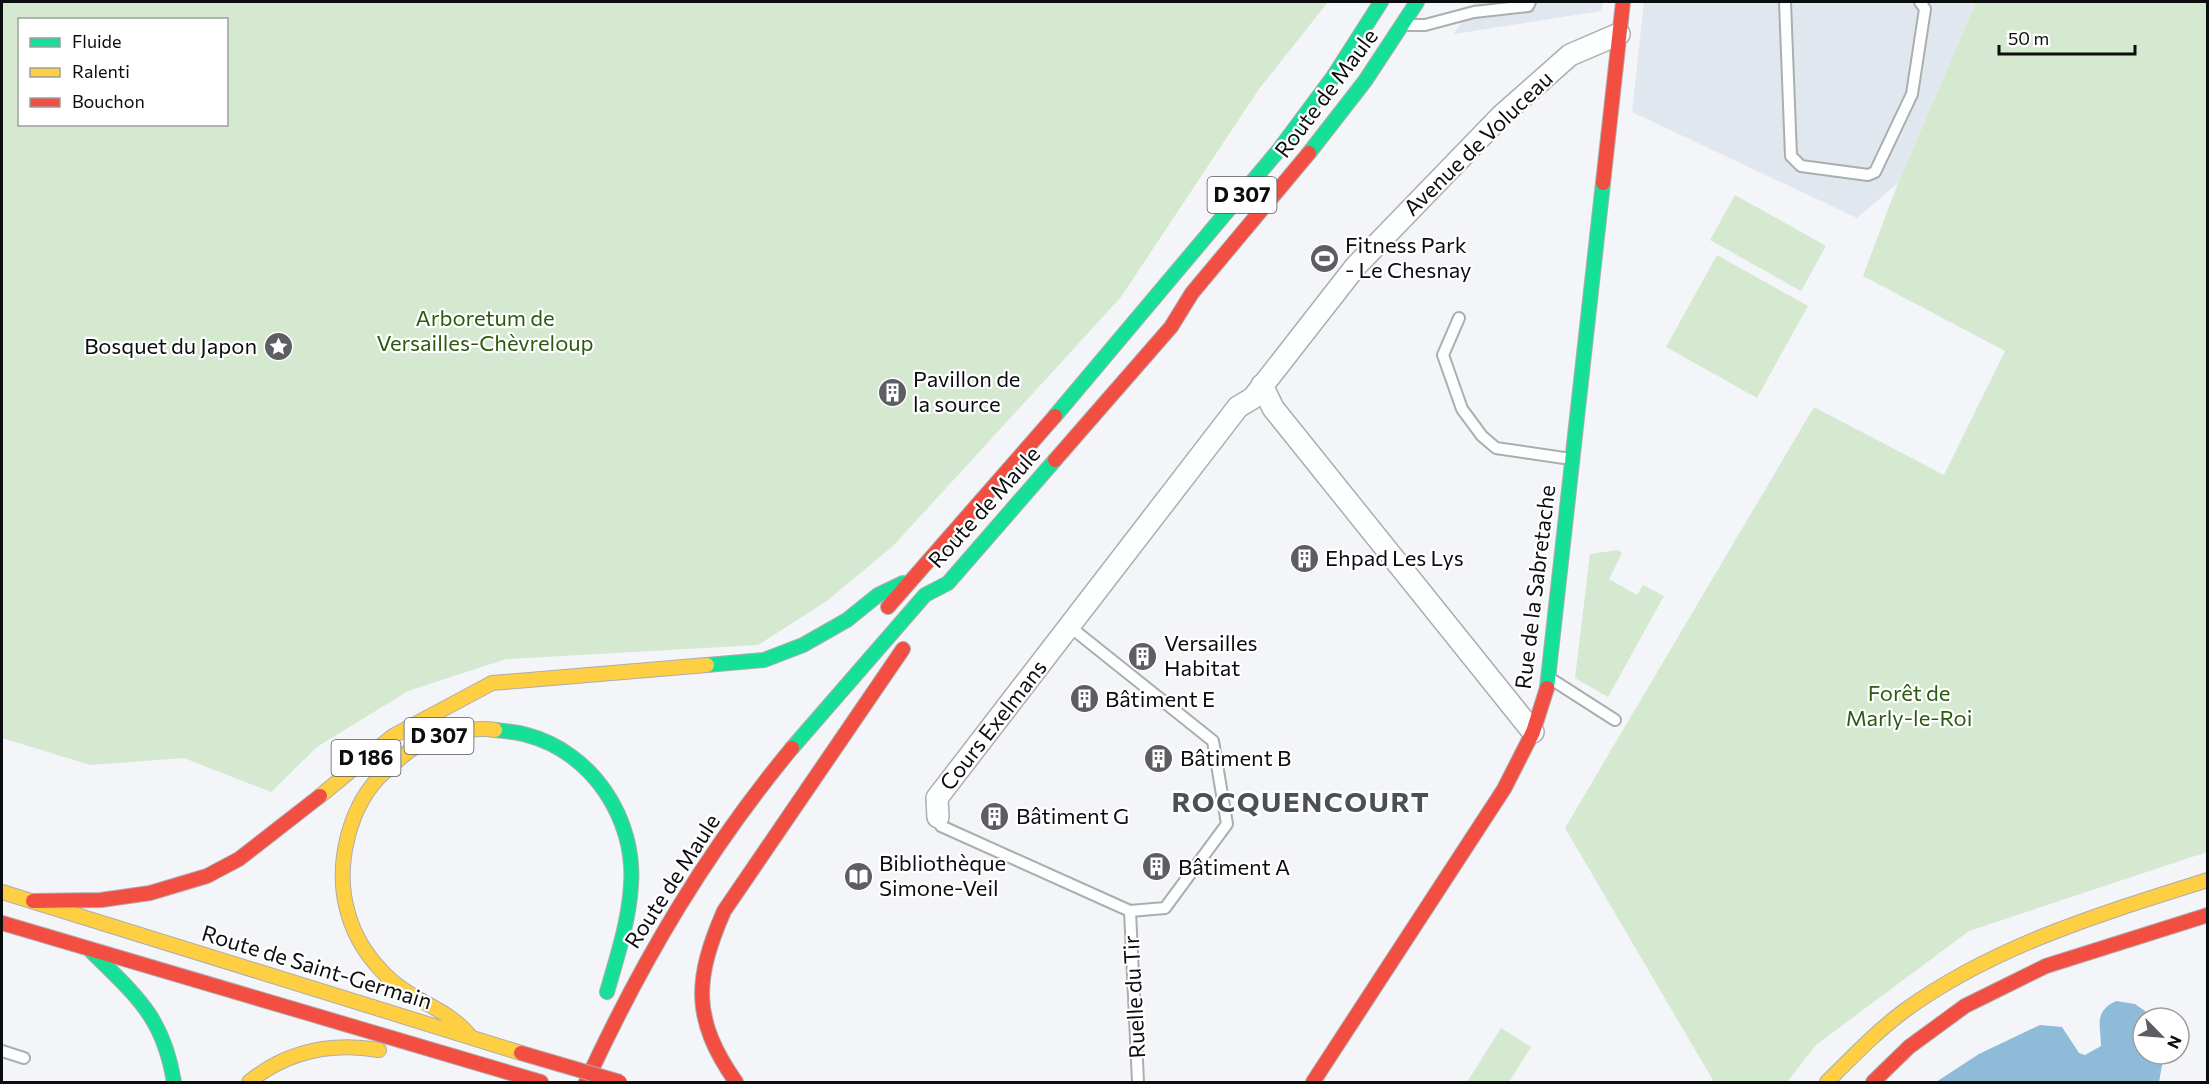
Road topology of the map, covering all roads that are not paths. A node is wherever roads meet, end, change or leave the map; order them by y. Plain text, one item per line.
1 (1381, 2) edge
2 (1417, 2) edge
3 (1623, 2) edge
4 (1785, 2) edge
5 (1920, 2) edge
6 (1529, 4) edge
7 (1436, 9) dead end
8 (1401, 25) junction
9 (1422, 30) junction
10 (1618, 34) junction
11 (1221, 280) dead end
12 (1459, 318) dead end
13 (1171, 327) junction
14 (1262, 385) junction
15 (1571, 459) junction
16 (912, 579) junction
17 (948, 583) junction
18 (930, 609) dead end
19 (876, 621) dead end
20 (1069, 626) junction
21 (911, 637) dead end
22 (1548, 677) junction
23 (1615, 720) dead end
24 (1533, 732) junction
25 (938, 817) joint
26 (2208, 880) edge
27 (2, 892) edge
28 (33, 901) junction
29 (1130, 911) junction
30 (2208, 915) edge
31 (2, 924) edge
32 (640, 931) dead end
33 (90, 950) junction
34 (470, 1036) junction
35 (2, 1052) edge
36 (579, 1052) dead end
37 (24, 1058) dead end
38 (457, 1058) junction
39 (174, 1083) edge
40 (249, 1083) edge
41 (541, 1083) edge
42 (566, 1083) edge
43 (586, 1083) edge
44 (620, 1083) edge
45 (736, 1083) edge
46 (1138, 1083) edge
47 (1313, 1083) edge
48 (1827, 1083) edge
49 (1873, 1083) edge

1 - 16 main road, Route de Maule / D 307
2 - 8 main road, Route de Maule
3 - 10 main road, Rue de la Sabretache
4 - 5 lane
6 - 9 lane
7 - 9 main road
8 - 9 lane
8 - 13 main road, Route de Maule
10 - 14 street, Avenue de Voluceau
10 - 15 main road, Rue de la Sabretache
11 - 13 main road
12 - 15 lane
13 - 17 main road, Route de Maule
14 - 20 street, Cours Exelmans
14 - 24 street
15 - 22 main road, Rue de la Sabretache
16 - 19 main road, Route de Maule / D 307
16 - 28 main road, D 186
17 - 18 main road
17 - 43 main road, Route de Maule
20 - 25 street, Cours Exelmans
20 - 29 lane, Cours Exelmans
21 - 45 main road
22 - 23 lane
22 - 24 main road, Rue de la Sabretache
24 - 47 main road, Rue de la Sabretache
25 - 29 lane, Cours Exelmans
26 - 48 main road
27 - 28 main road, Route de Saint-Germain / D 186
28 - 34 main road, Route de Saint-Germain / D 186
29 - 46 lane, Ruelle du Tir
30 - 49 main road
31 - 33 main road, Route de Saint-Germain
32 - 34 main road, Route de Maule / D 307
33 - 38 main road, Route de Saint-Germain
33 - 39 main road
34 - 44 main road, Route de Saint-Germain / D 186, bridge
35 - 37 lane
36 - 42 main road
38 - 40 main road
38 - 41 main road, Route de Saint-Germain

